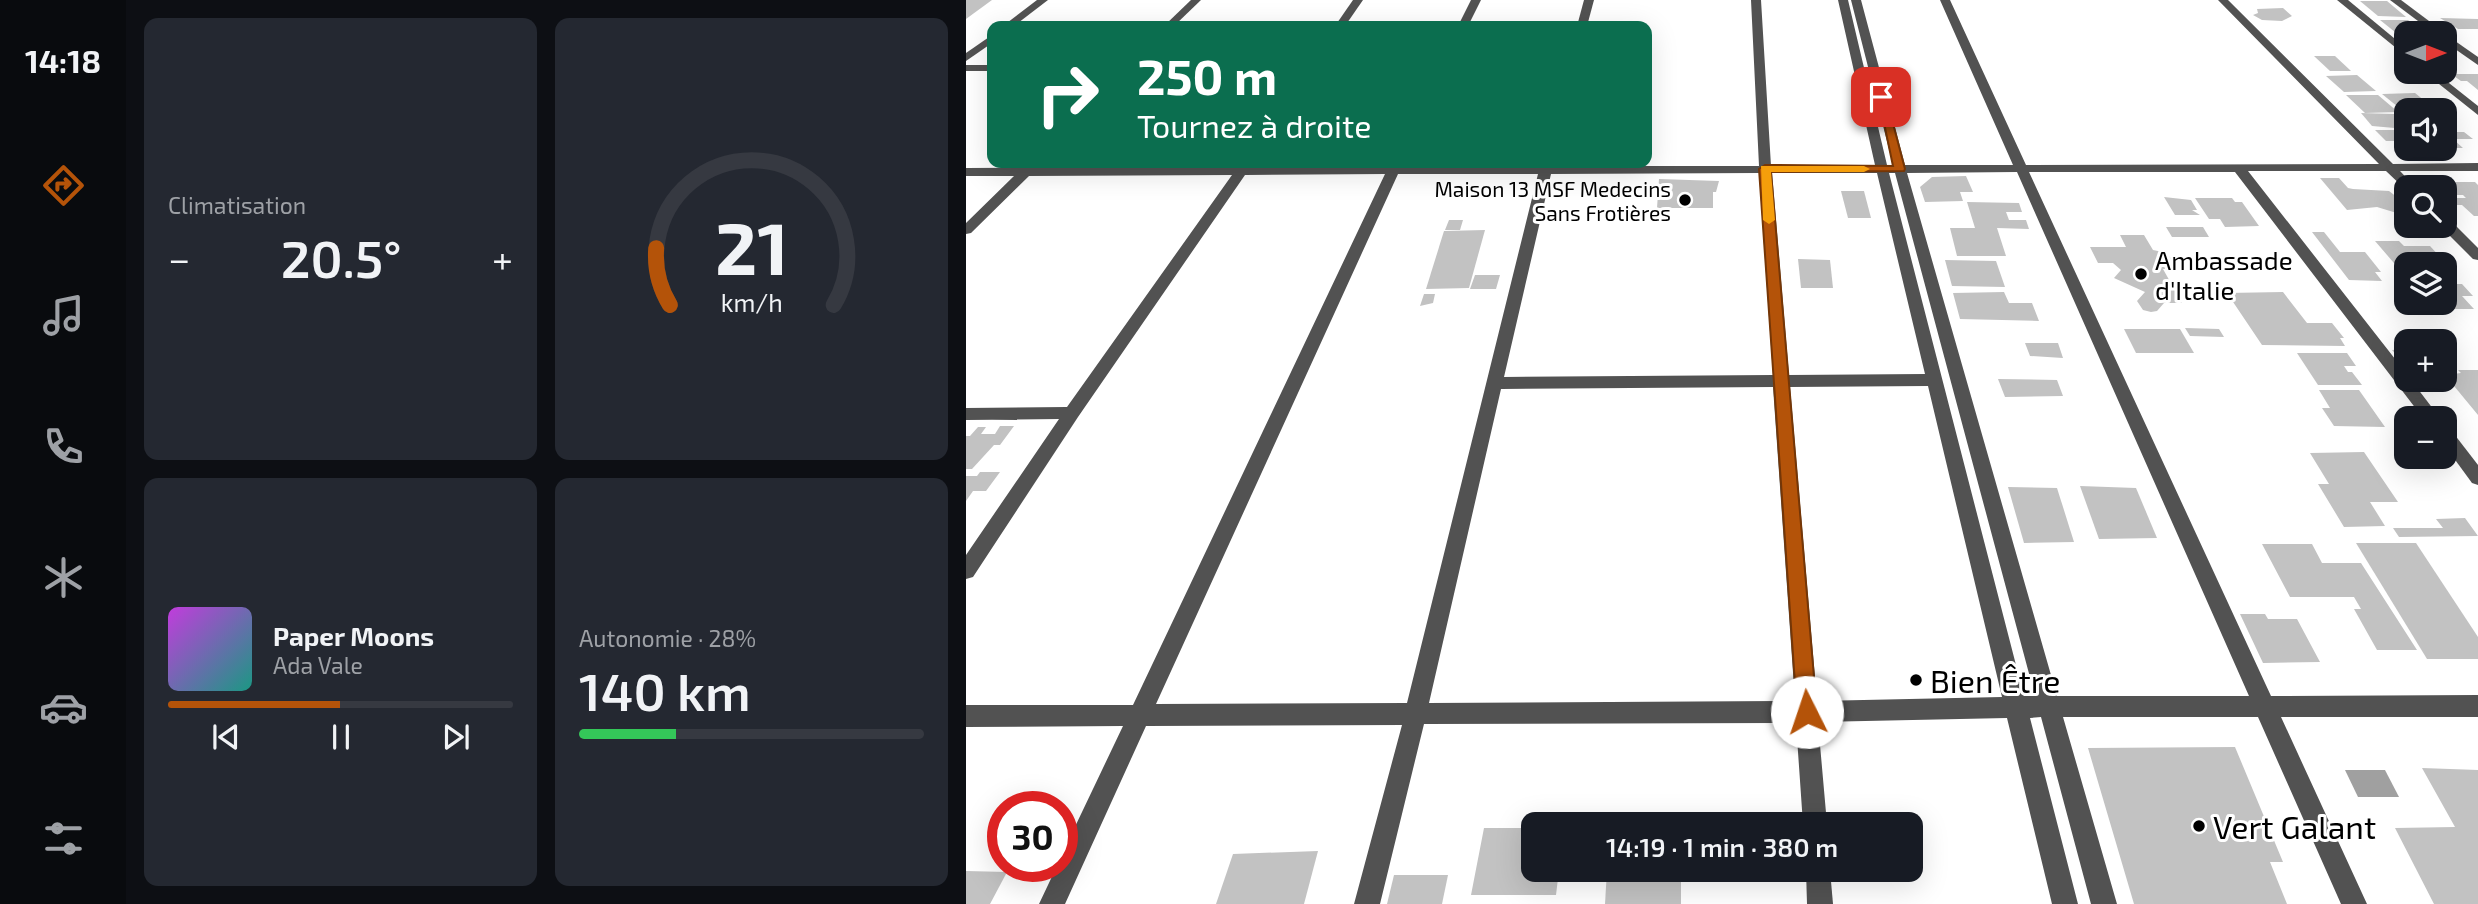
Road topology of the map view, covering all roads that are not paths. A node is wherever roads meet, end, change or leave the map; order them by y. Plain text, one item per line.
1 (1043, 0) edge
2 (1196, 0) edge
3 (1358, 0) edge
4 (1476, 0) edge
5 (1589, 0) edge
6 (1756, 0) edge
7 (1843, 0) edge
8 (1856, 0) edge
9 (1945, 0) edge
10 (2223, 0) edge
11 (2342, 0) edge
12 (2395, 0) edge
13 (1015, 21) edge
14 (1174, 21) edge
15 (1343, 21) edge
16 (1466, 21) edge
17 (1584, 21) edge
18 (2424, 21) edge
19 (987, 42) edge
20 (2394, 43) edge
21 (2457, 46) edge
22 (966, 58) edge
23 (2478, 62) edge
24 (966, 68) edge
25 (987, 68) edge
26 (2444, 84) edge
27 (2478, 112) edge
28 (1652, 167) edge
29 (2389, 167) junction
30 (2478, 167) edge
31 (1200, 168) edge
32 (1243, 168) edge
33 (1395, 168) edge
34 (1546, 168) edge
35 (2239, 168) junction
36 (1765, 169) junction
37 (1891, 169) junction
38 (2022, 169) junction
39 (966, 172) edge
40 (1025, 172) junction
41 (2397, 175) edge
42 (966, 230) edge
43 (2457, 235) edge
44 (2478, 256) edge
45 (1782, 380) junction
46 (1935, 380) junction
47 (1494, 383) junction
48 (2423, 406) edge
49 (1072, 413) junction
50 (966, 414) edge
51 (2457, 450) edge
52 (2478, 478) edge
53 (966, 571) edge
54 (2478, 706) edge
55 (2017, 707) junction
56 (2267, 708) junction
57 (2049, 709) junction
58 (1416, 712) junction
59 (1807, 712) junction
60 (1141, 714) junction
61 (966, 716) edge
62 (1814, 812) edge
63 (1819, 882) edge
64 (1052, 904) edge
65 (1367, 904) edge
66 (1821, 904) edge
67 (2065, 904) edge
68 (2104, 904) edge
69 (2354, 904) edge

1 - 13 street
2 - 14 street
3 - 15 street
4 - 16 street
5 - 17 street
6 - 36 street
7 - 37 street
8 - 37 street
9 - 38 street
10 - 29 street
11 - 20 street
12 - 18 street
19 - 22 street
21 - 23 street
24 - 25 street
26 - 27 street
28 - 36 street
29 - 30 street
29 - 35 street
29 - 41 street
31 - 40 street
32 - 49 street
33 - 60 street
34 - 47 street
35 - 38 street
35 - 48 street
36 - 37 street
36 - 45 street
37 - 38 street
37 - 46 street
37 - 57 street
38 - 56 street
39 - 40 street
40 - 42 street
43 - 44 street
45 - 46 street
45 - 47 street
45 - 59 street
46 - 55 street
47 - 58 street
49 - 50 street
49 - 53 street
51 - 52 street
54 - 56 street
55 - 57 street
55 - 59 street
55 - 67 street
56 - 57 street
56 - 69 street
57 - 68 street
58 - 59 street
58 - 60 street
58 - 65 street
59 - 62 street
60 - 61 street
60 - 64 street
63 - 66 street

